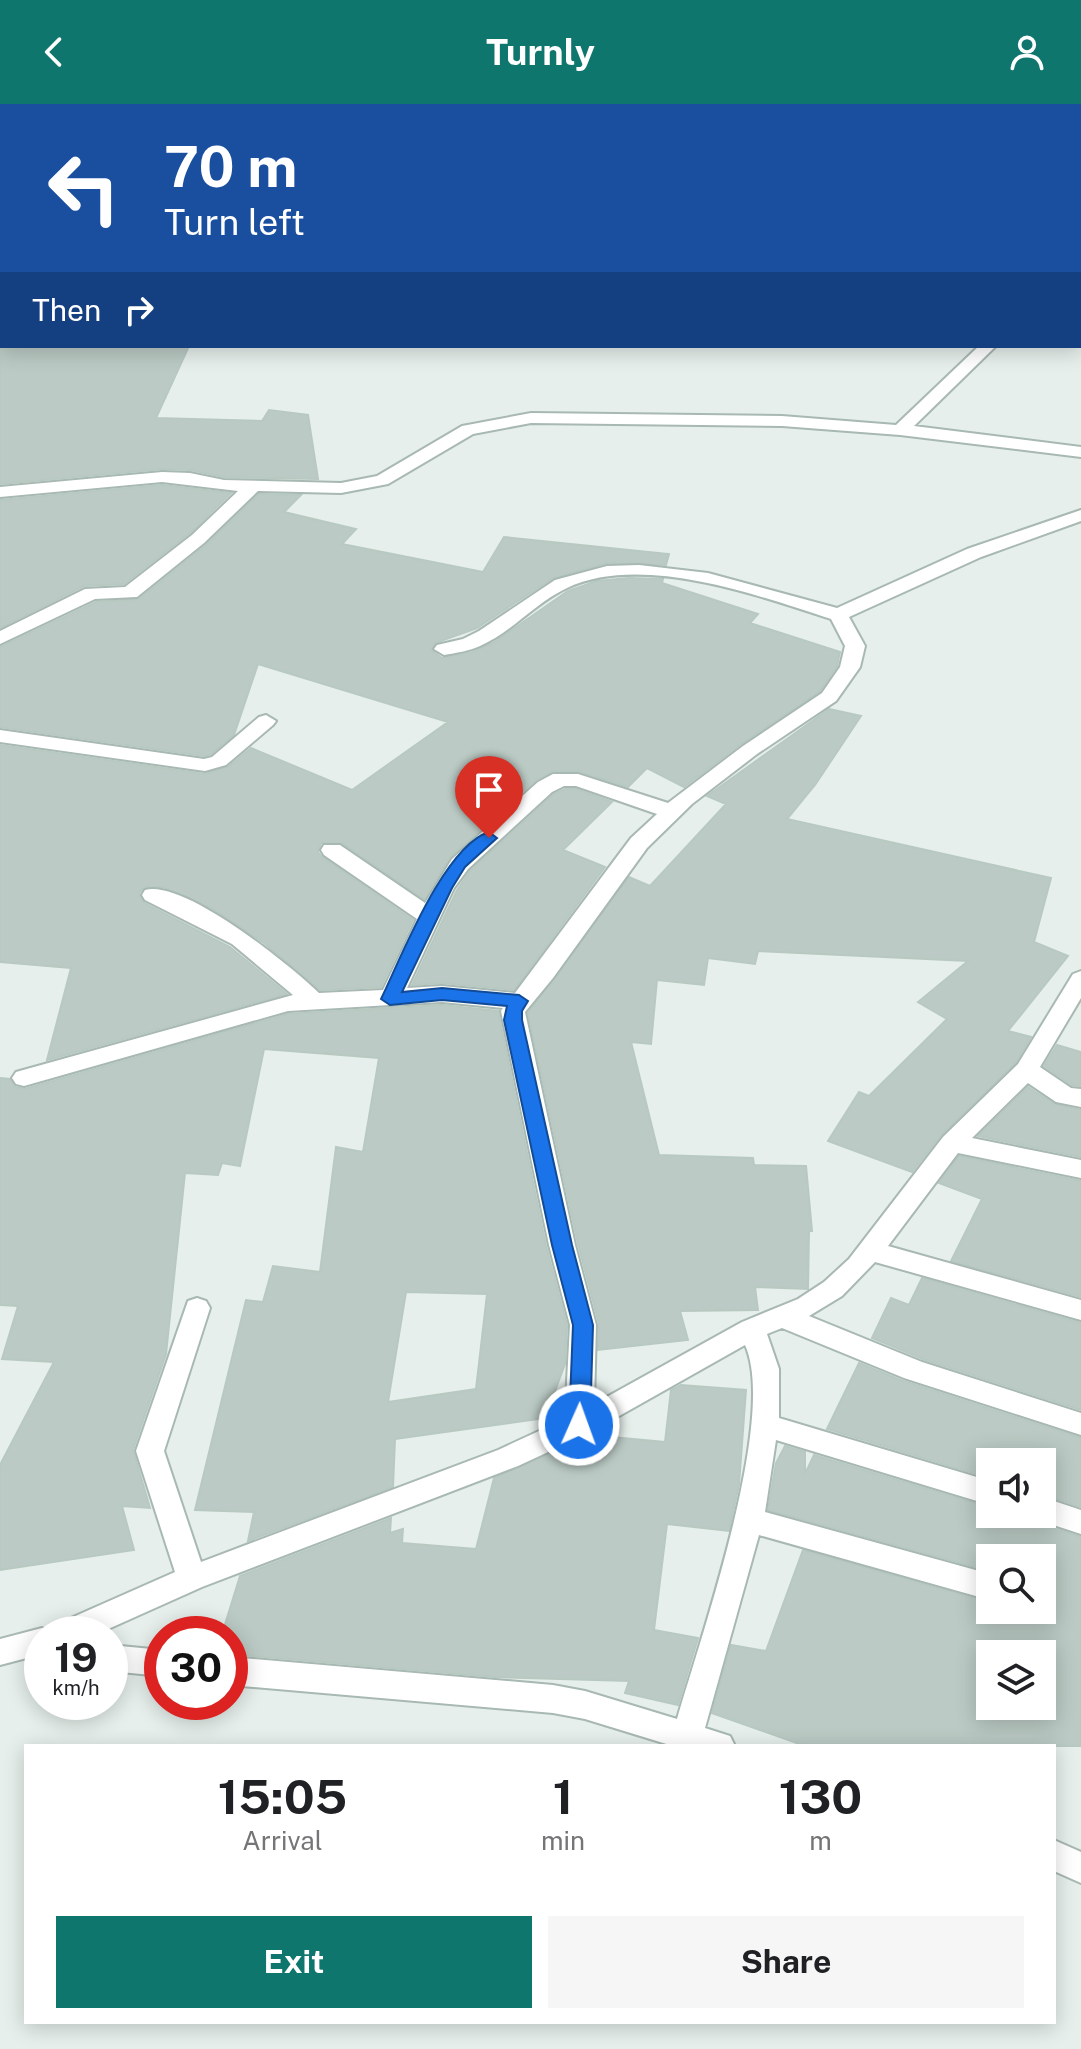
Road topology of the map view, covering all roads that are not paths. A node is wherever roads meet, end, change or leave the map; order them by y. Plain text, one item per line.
1 (986, 348) edge
2 (900, 430) junction
3 (1081, 452) edge
4 (253, 486) junction
5 (0, 492) edge
6 (1081, 515) edge
7 (838, 615) junction
8 (0, 638) edge
9 (444, 649) dead end
10 (266, 721) dead end
11 (0, 736) edge
12 (669, 811) junction
13 (332, 850) dead end
14 (153, 895) dead end
15 (430, 917) junction
16 (1081, 979) edge
17 (390, 999) junction
18 (519, 1001) junction
19 (314, 1002) junction
20 (1026, 1070) junction
21 (24, 1078) dead end
22 (1081, 1098) edge
23 (952, 1143) junction
24 (1081, 1169) edge
25 (870, 1251) junction
26 (197, 1308) dead end
27 (1081, 1310) edge
28 (781, 1316) junction
29 (751, 1329) junction
30 (1081, 1424) edge
31 (579, 1425) junction
32 (765, 1425) junction
33 (976, 1489) edge
34 (1056, 1514) edge
35 (749, 1520) junction
36 (1081, 1522) edge
37 (192, 1578) junction
38 (976, 1583) edge
39 (106, 1616) edge
40 (248, 1673) edge
41 (687, 1737) junction
42 (712, 1744) edge
43 (1056, 1856) edge
44 (1081, 1868) edge

1 - 2 street
2 - 3 street
2 - 4 street
4 - 5 street
4 - 8 street
6 - 7 street
7 - 9 street
7 - 12 street
10 - 11 street
12 - 15 street
12 - 18 street
13 - 15 street
14 - 19 street
15 - 17 street
16 - 20 street
17 - 18 street
17 - 19 street
18 - 31 street
19 - 21 street
20 - 22 street
20 - 23 street
23 - 24 street
23 - 25 street
25 - 27 street
25 - 28 street
26 - 37 street
28 - 29 street
28 - 30 street
29 - 31 street
29 - 32 street
31 - 37 street
32 - 33 street
32 - 35 street
34 - 36 street
35 - 38 street
35 - 41 street
37 - 39 street
40 - 41 street
41 - 42 street
43 - 44 street

